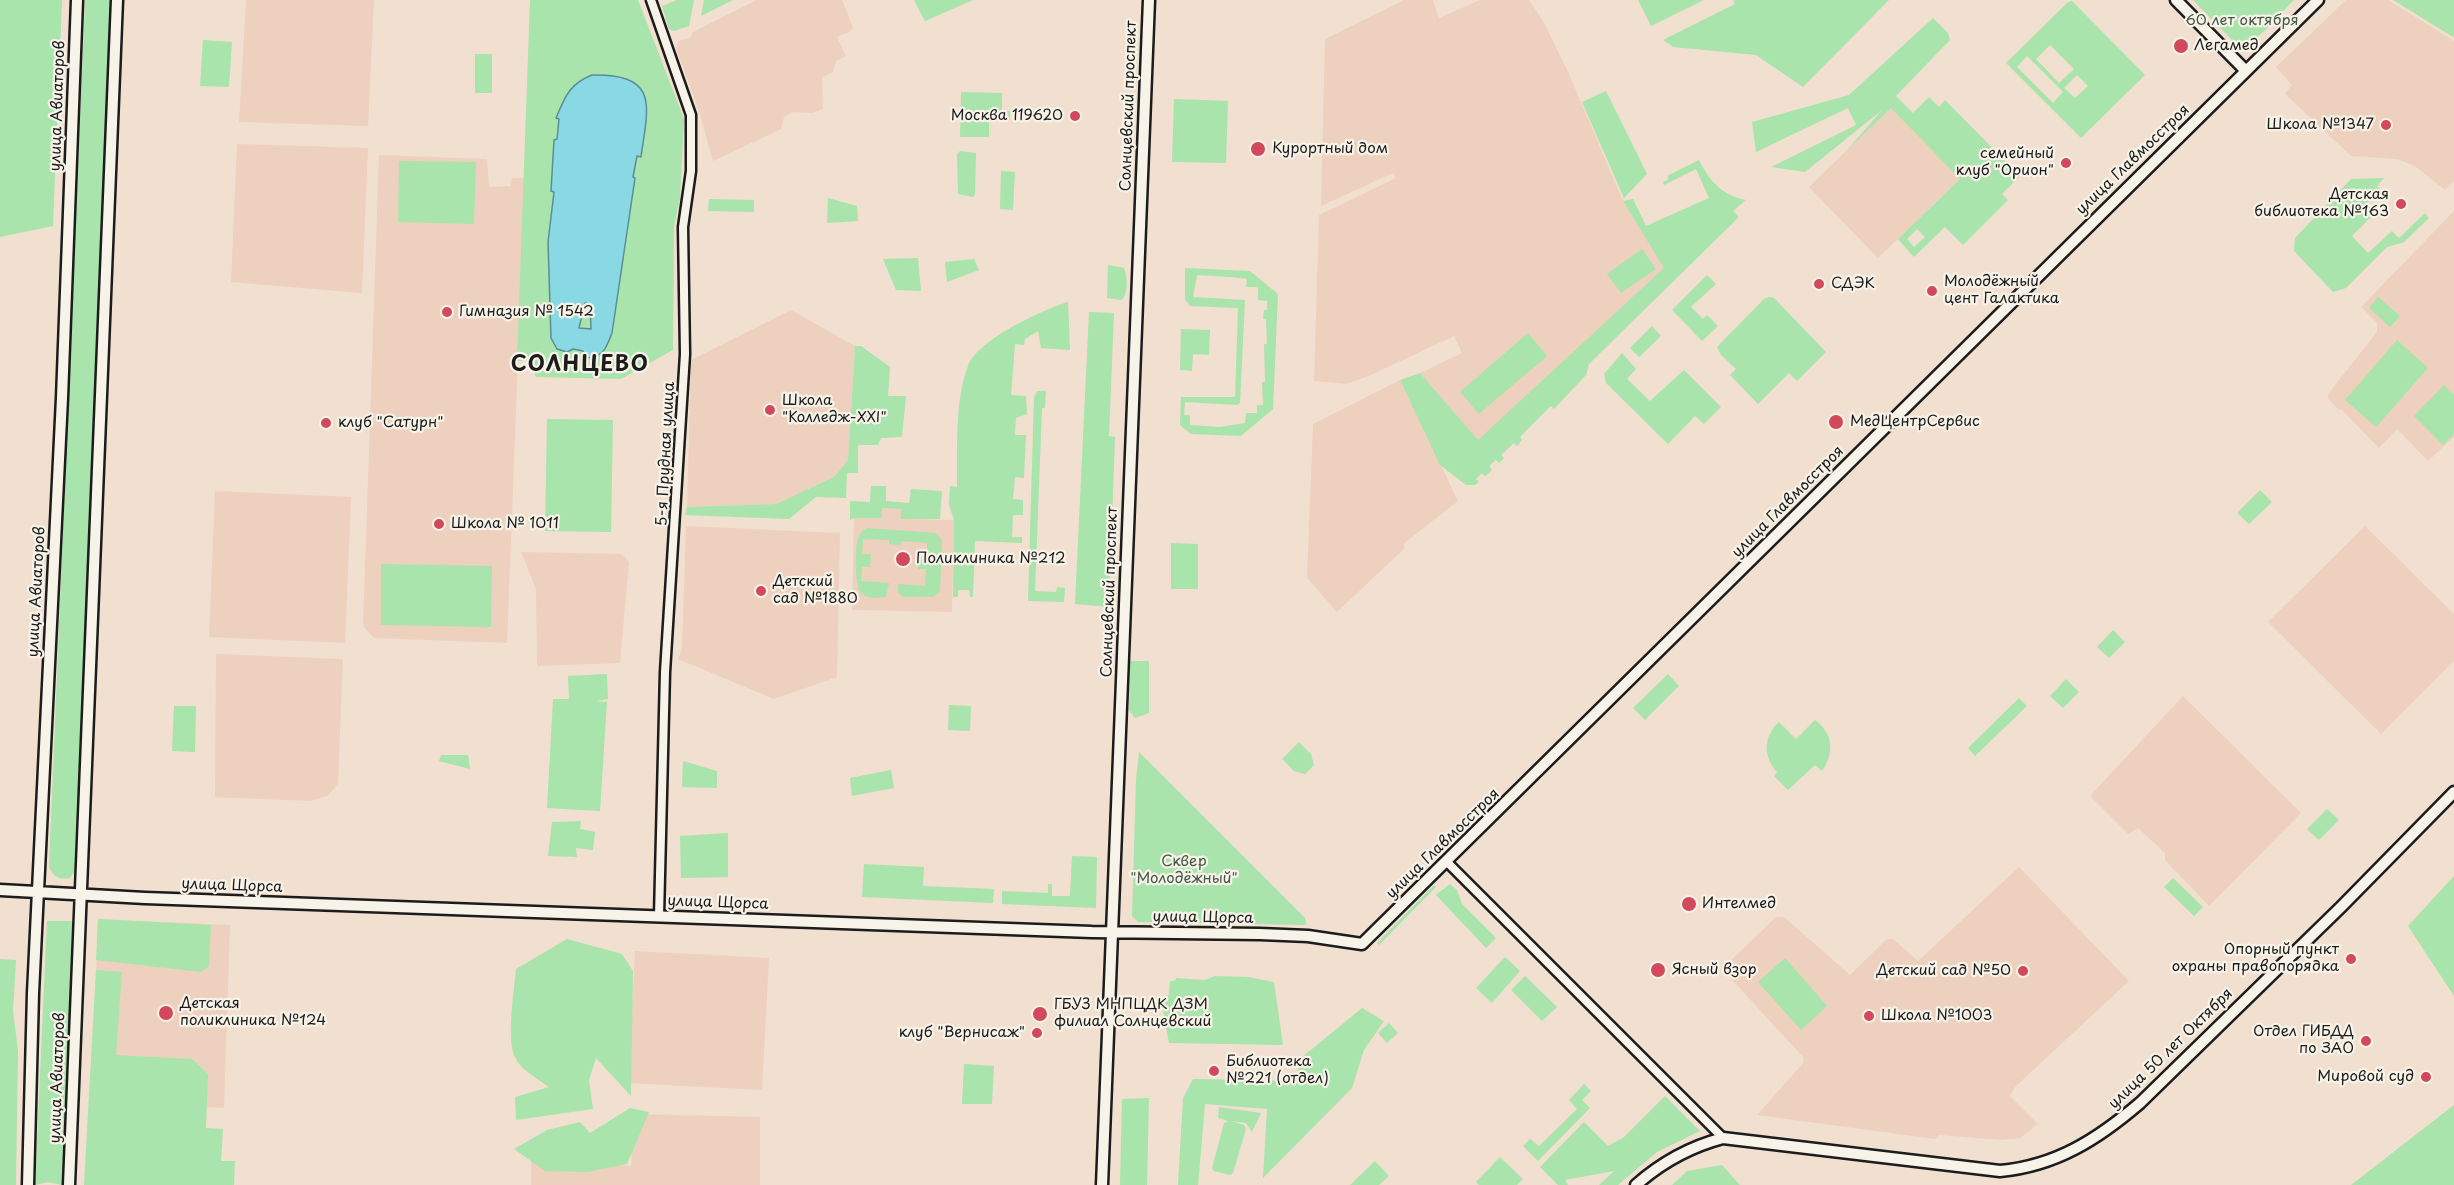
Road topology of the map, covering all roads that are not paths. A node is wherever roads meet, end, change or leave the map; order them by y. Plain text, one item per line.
1 (77, 0) edge
2 (117, 0) edge
3 (651, 0) edge
4 (1149, 0) edge
5 (2176, 0) edge
6 (2318, 0) edge
7 (2246, 71) junction
8 (2454, 792) edge
9 (1446, 861) junction
10 (0, 890) edge
11 (37, 893) junction
12 (80, 895) junction
13 (659, 916) junction
14 (1113, 931) junction
15 (1354, 944) joint
16 (1723, 1138) junction
17 (28, 1185) edge
18 (69, 1185) edge
19 (1102, 1185) edge
20 (1636, 1185) edge

1 - 11 street, улица Авиаторов
2 - 12 street, улица Авиаторов
3 - 13 street, 5-я Прудная улица
4 - 14 street, Солнцевский проспект
5 - 7 street
6 - 7 street, улица Главмосстроя
7 - 9 street, улица Главмосстроя
8 - 16 street, улица 50 лет Октября
9 - 15 street, улица Главмосстроя
9 - 16 street
10 - 11 street, улица Щорса
11 - 12 street, улица Щорса
11 - 17 street, улица Авиаторов
12 - 13 street, улица Щорса
12 - 18 street, улица Авиаторов
13 - 14 street, улица Щорса
14 - 15 street, улица Щорса
14 - 19 street, Солнцевский проспект
16 - 20 street, улица 50 лет Октября

